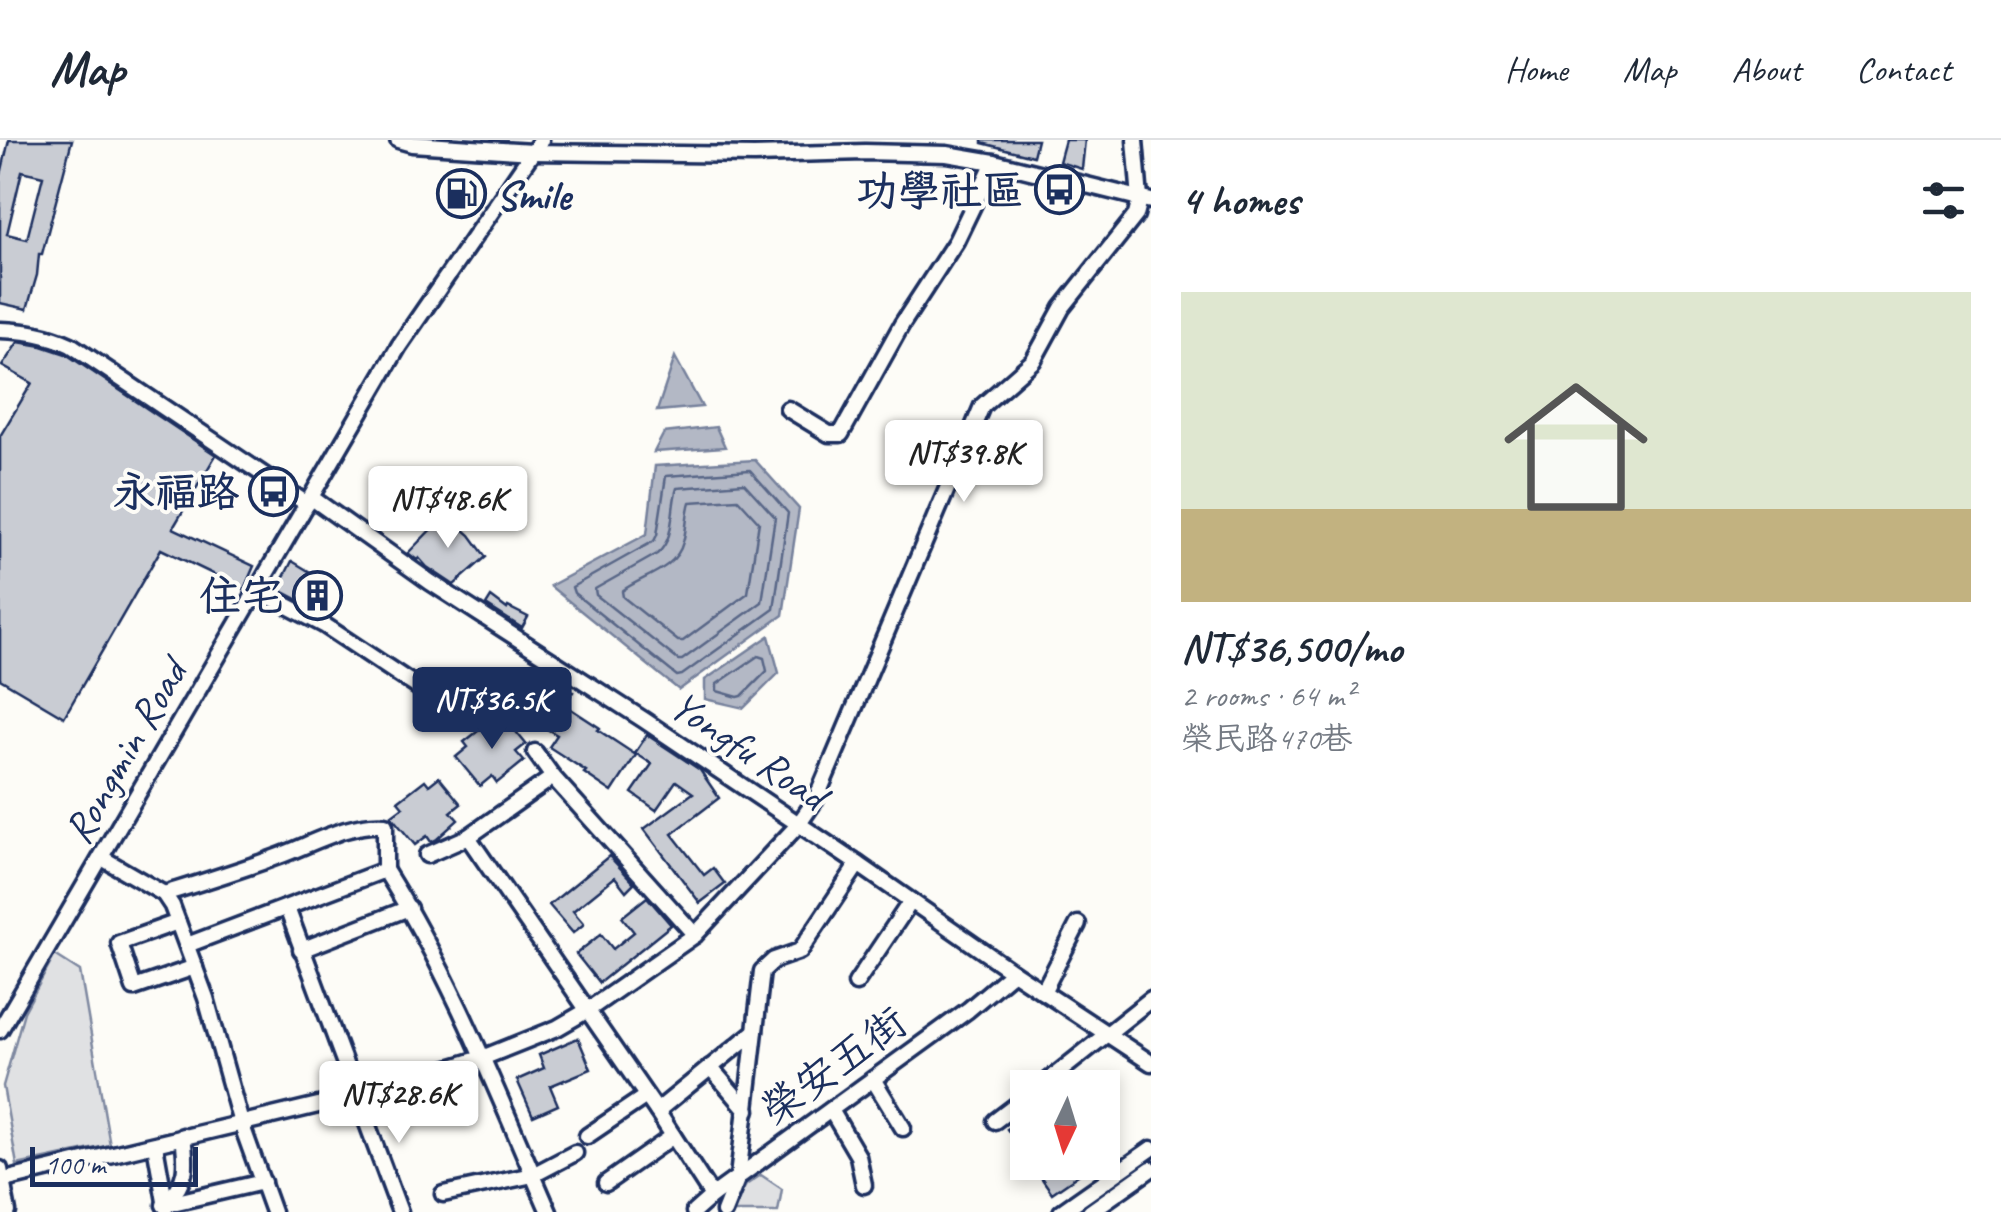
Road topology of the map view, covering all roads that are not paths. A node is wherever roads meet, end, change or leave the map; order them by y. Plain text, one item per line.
1 (398, 140) edge
2 (1135, 140) edge
3 (537, 146) edge
4 (955, 148) edge
5 (994, 162) junction
6 (1146, 200) edge
7 (0, 330) edge
8 (788, 410) dead end
9 (307, 504) junction
10 (257, 590) junction
11 (474, 718) dead end
12 (535, 752) dead end
13 (553, 776) junction
14 (798, 826) junction
15 (468, 837) junction
16 (427, 855) dead end
17 (102, 858) junction
18 (858, 864) junction
19 (385, 870) junction
20 (164, 894) junction
21 (911, 901) junction
22 (287, 908) junction
23 (409, 908) junction
24 (178, 922) junction
25 (1078, 924) dead end
26 (694, 935) junction
27 (187, 945) junction
28 (301, 950) junction
29 (195, 967) junction
30 (1013, 972) junction
31 (856, 983) dead end
32 (1043, 992) junction
33 (1151, 999) edge
34 (588, 1010) junction
35 (0, 1030) edge
36 (755, 1030) junction
37 (1108, 1034) junction
38 (482, 1058) junction
39 (1151, 1063) edge
40 (710, 1066) junction
41 (1062, 1070) edge
42 (873, 1079) junction
43 (356, 1096) junction
44 (646, 1096) junction
45 (747, 1110) junction
46 (831, 1110) junction
47 (1010, 1110) edge
48 (657, 1111) junction
49 (995, 1121) dead end
50 (241, 1123) junction
51 (903, 1128) dead end
52 (183, 1136) junction
53 (587, 1136) dead end
54 (673, 1136) junction
55 (154, 1145) junction
56 (1151, 1150) edge
57 (575, 1152) dead end
58 (1151, 1169) edge
59 (532, 1174) junction
60 (1, 1177) edge
61 (738, 1177) junction
62 (262, 1182) junction
63 (606, 1182) dead end
64 (864, 1185) dead end
65 (443, 1194) dead end
66 (712, 1196) junction
67 (165, 1210) edge
68 (8, 1212) edge
69 (273, 1212) edge
70 (400, 1212) edge
71 (549, 1212) edge
72 (694, 1212) edge
73 (724, 1212) edge
74 (1061, 1212) edge
75 (1090, 1212) edge

1 - 3 street
2 - 6 street
3 - 4 street
3 - 9 street, Rongmin Road
4 - 5 street
5 - 6 street
5 - 8 street
6 - 14 street
7 - 9 street, Yongfu Road
9 - 10 street, Rongmin Road
9 - 14 street, Yongfu Road
10 - 11 street
10 - 17 street, Rongmin Road
12 - 13 street
13 - 15 street
13 - 26 street
14 - 18 street, Yongfu Road
14 - 26 street
15 - 16 street
15 - 34 street
17 - 20 street
17 - 35 street, Rongmin Road
18 - 21 street, Yongfu Road
18 - 36 street
19 - 20 street
19 - 22 street
19 - 23 street
20 - 24 street
21 - 30 street, Yongfu Road
21 - 31 street
22 - 27 street
22 - 28 street
23 - 28 street
23 - 38 street
24 - 27 street
24 - 29 street
25 - 32 street
26 - 34 street
27 - 29 street
28 - 43 street
29 - 50 street
30 - 32 street, Yongfu Road
30 - 42 street, 榮安五街
32 - 37 street, Yongfu Road
33 - 37 street
34 - 38 street
34 - 44 street
36 - 40 street
36 - 45 street
37 - 39 street, Yongfu Road
37 - 41 street
38 - 43 street
38 - 59 street
40 - 45 street
40 - 48 street
42 - 46 street, 榮安五街
42 - 51 street
43 - 50 street
43 - 70 street
44 - 48 street
44 - 53 street
45 - 61 street
46 - 61 street, 榮安五街
46 - 64 street
47 - 49 street
48 - 54 street
50 - 52 street
50 - 62 street
52 - 55 street
52 - 67 street
54 - 63 street
54 - 66 street
55 - 60 street
55 - 67 street
56 - 74 street
57 - 59 street
58 - 75 street
59 - 65 street
59 - 71 street
60 - 68 street
61 - 66 street, 榮安五街
61 - 73 street
62 - 67 street
62 - 69 street
66 - 72 street, 榮安五街

